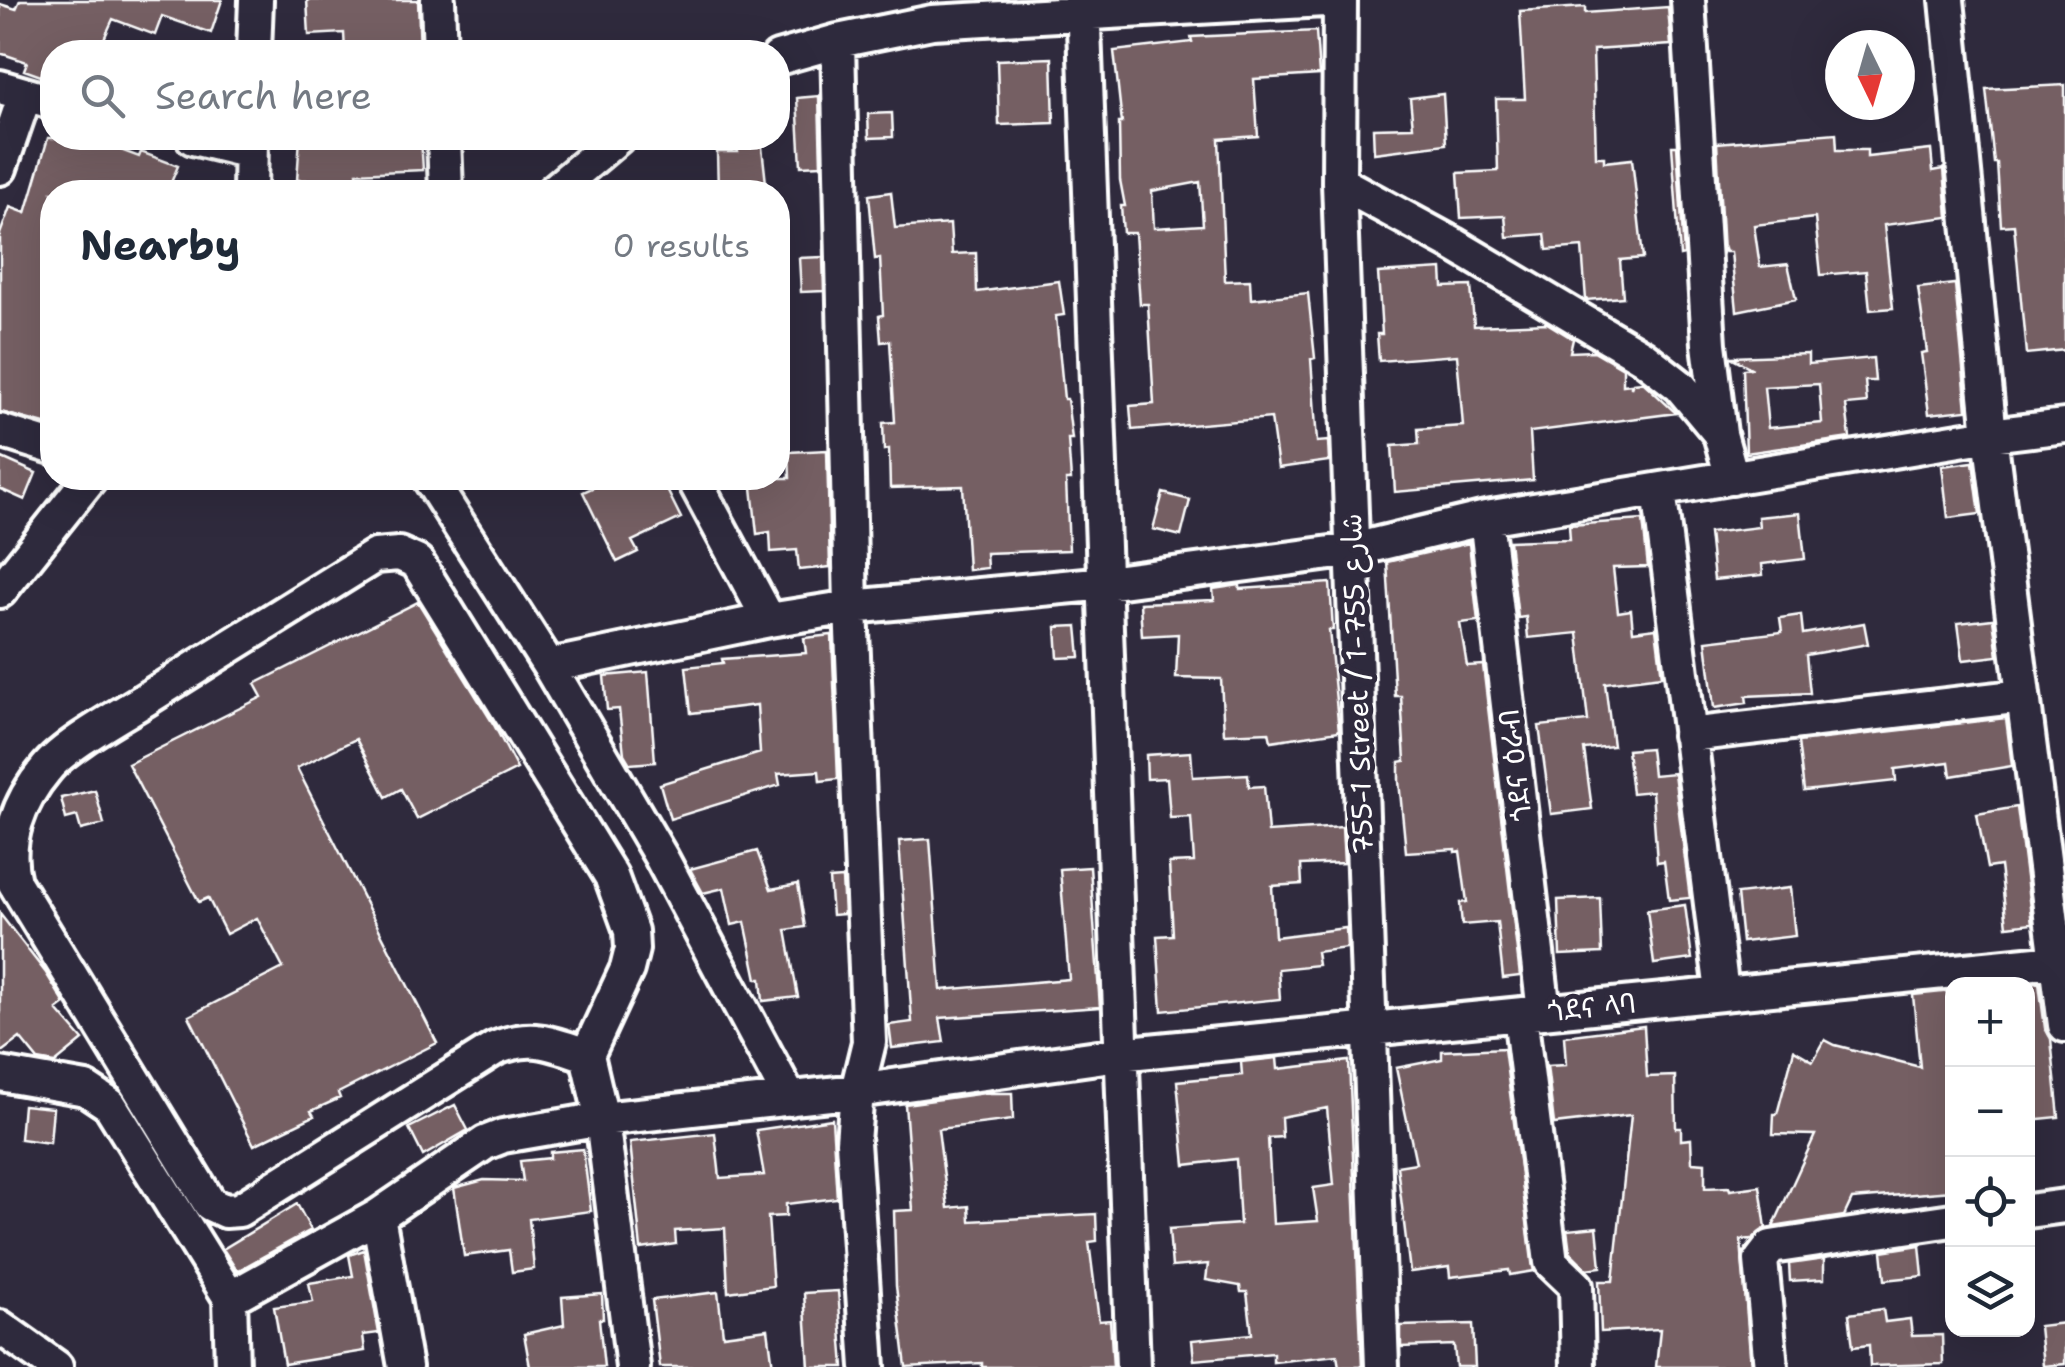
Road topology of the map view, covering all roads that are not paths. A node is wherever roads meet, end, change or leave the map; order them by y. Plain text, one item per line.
1 (256, 0) edge
2 (438, 0) edge
3 (1324, 0) edge
4 (1340, 0) edge
5 (1688, 0) edge
6 (1947, 0) edge
7 (1084, 6) edge
8 (254, 40) edge
9 (440, 40) edge
10 (838, 40) junction
11 (790, 54) edge
12 (26, 94) edge
13 (250, 150) edge
14 (444, 150) edge
15 (603, 150) edge
16 (0, 168) edge
17 (250, 180) edge
18 (446, 180) edge
19 (566, 180) edge
20 (1339, 182) junction
21 (2065, 426) edge
22 (0, 431) edge
23 (1720, 434) junction
24 (1990, 434) junction
25 (40, 443) edge
26 (1732, 478) junction
27 (80, 490) edge
28 (437, 490) edge
29 (699, 490) edge
30 (1659, 490) junction
31 (1486, 518) junction
32 (1353, 550) junction
33 (1106, 582) junction
34 (0, 591) edge
35 (851, 608) junction
36 (769, 620) junction
37 (549, 666) junction
38 (2023, 696) junction
39 (1690, 736) junction
40 (2061, 960) edge
41 (1722, 992) junction
42 (1532, 1014) junction
43 (2065, 1025) edge
44 (1367, 1030) junction
45 (1120, 1054) junction
46 (587, 1055) junction
47 (0, 1074) edge
48 (857, 1091) junction
49 (790, 1098) junction
50 (602, 1119) junction
51 (2065, 1206) edge
52 (2035, 1209) edge
53 (378, 1216) junction
54 (1945, 1221) edge
55 (230, 1298) junction
56 (0, 1326) edge
57 (56, 1367) edge
58 (232, 1367) edge
59 (405, 1367) edge
60 (633, 1367) edge
61 (868, 1367) edge
62 (1133, 1367) edge
63 (1382, 1367) edge
64 (1578, 1367) edge
65 (1771, 1367) edge

1 - 8 street
2 - 9 street
3 - 7 street
4 - 20 street, 755-1 Street / شارع 755-1
5 - 23 street
6 - 24 street
7 - 10 street
7 - 33 street
10 - 11 street
10 - 35 street
12 - 16 street
13 - 17 street
14 - 18 street
15 - 19 street
20 - 23 street
20 - 32 street, 755-1 Street / شارع 755-1
21 - 24 street
22 - 25 street
23 - 26 street
24 - 26 street
24 - 38 street
26 - 30 street
27 - 34 street
28 - 37 street
29 - 36 street
30 - 31 street
30 - 39 street
31 - 32 street
31 - 42 street, ጎደና ዕራብ
32 - 33 street
32 - 44 street, 755-1 Street / شارع 755-1
33 - 35 street
33 - 45 street
35 - 36 street
35 - 48 street
36 - 37 street
37 - 49 street
38 - 39 street
38 - 40 street
39 - 41 street
40 - 41 street, ጎደና ላባ
40 - 43 street
41 - 42 street, ጎደና ላባ
42 - 44 street, ጎደና ላባ
42 - 64 street, ጎደና ዕራብ
44 - 45 street, ጎደና ላባ
44 - 63 street, 755-1 Street / شارع 755-1
45 - 48 street, ጎደና ላባ
45 - 62 street
46 - 46 street
46 - 50 street
47 - 55 street
48 - 49 street, ጎደና ላባ
48 - 61 street
49 - 50 street, ጎደና ላባ
50 - 53 street, ጎደና ላባ
50 - 60 street
51 - 52 street
53 - 55 street, ጎደና ላባ
53 - 59 street
54 - 65 street
55 - 58 street
56 - 57 street

